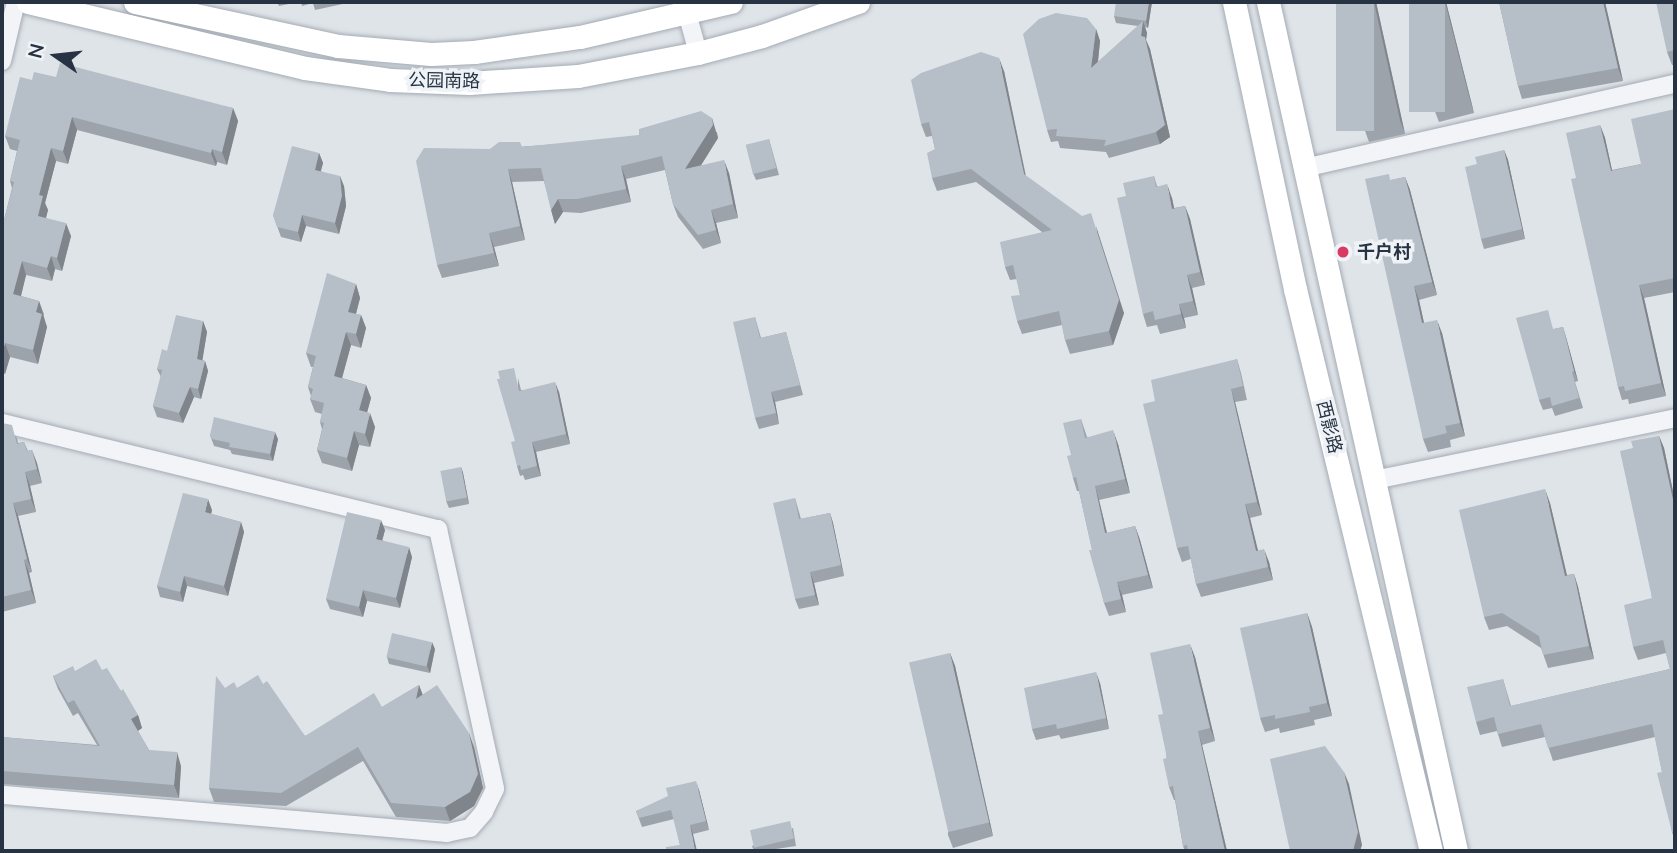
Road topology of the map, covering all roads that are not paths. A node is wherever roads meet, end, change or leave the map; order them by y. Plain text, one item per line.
1 (16, 2) edge
2 (28, 2) edge
3 (135, 2) edge
4 (731, 2) edge
5 (859, 2) edge
6 (1234, 2) edge
7 (1268, 2) edge
8 (686, 7) edge
9 (698, 53) junction
10 (2, 61) edge
11 (1675, 84) edge
12 (1304, 167) junction
13 (1675, 418) edge
14 (2, 423) edge
15 (1374, 480) junction
16 (2, 795) edge
17 (1431, 851) edge
18 (1456, 851) edge

1 - 10 street
2 - 9 main road, 公园南路
3 - 8 main road, 公园南路
4 - 8 main road, 公园南路
5 - 9 main road, 公园南路
6 - 17 main road, 西影路
7 - 12 main road, 西影路
8 - 9 street
11 - 12 street
12 - 15 main road, 西影路
13 - 15 street
14 - 16 street
15 - 18 main road, 西影路

